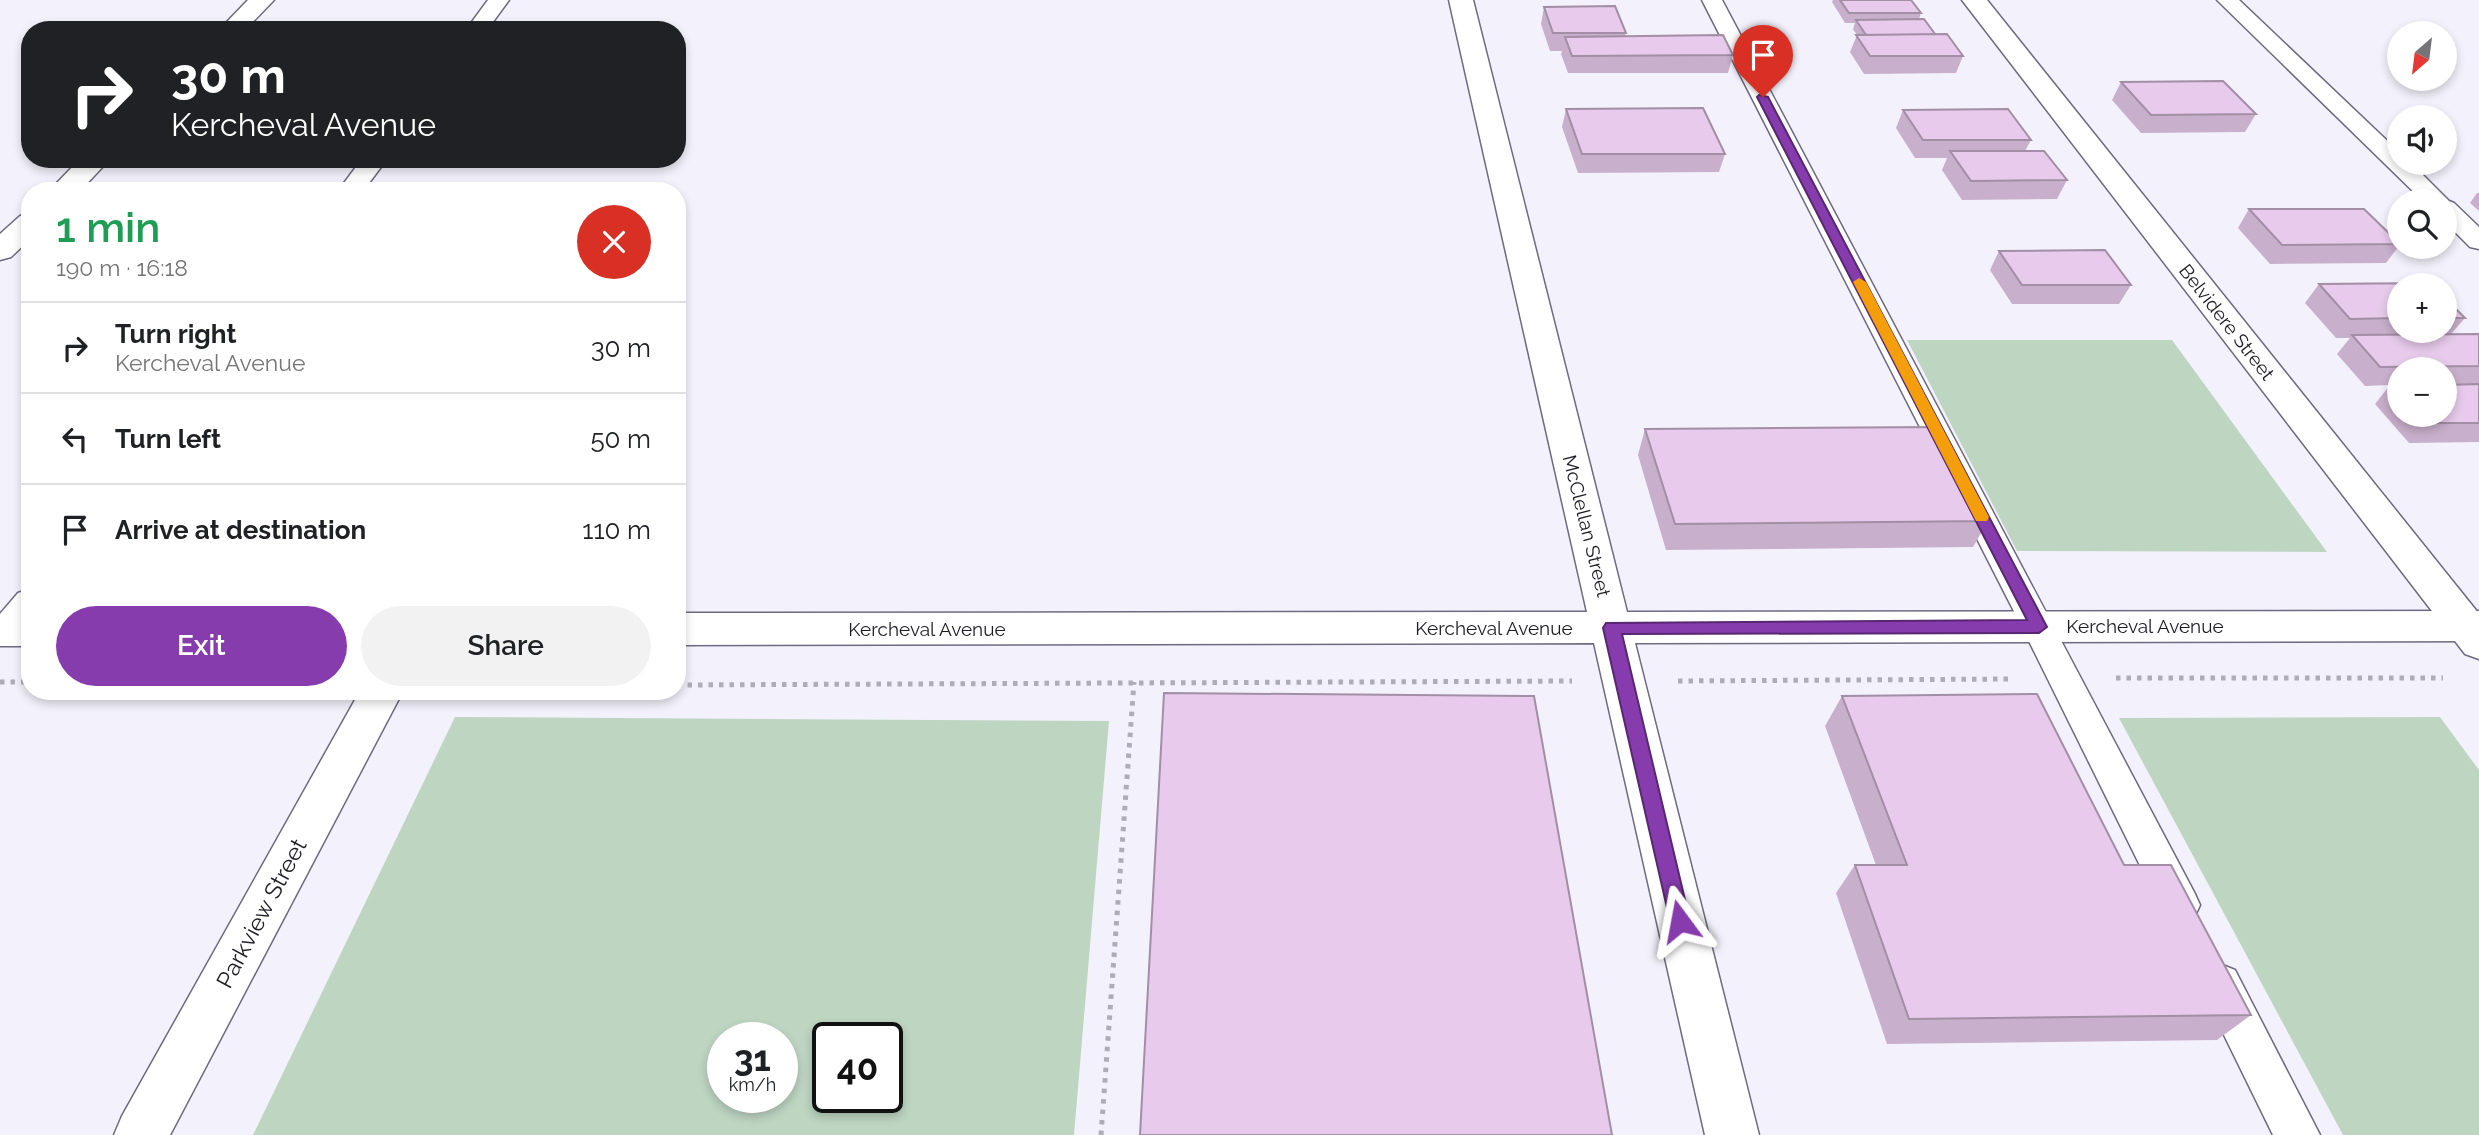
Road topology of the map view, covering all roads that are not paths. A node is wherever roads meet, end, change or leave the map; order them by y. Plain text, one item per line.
1 (262, 0) edge
2 (499, 0) edge
3 (1461, 0) edge
4 (1712, 0) edge
5 (1974, 0) edge
6 (2227, 0) edge
7 (240, 21) edge
8 (483, 21) edge
9 (87, 168) edge
10 (368, 168) edge
11 (72, 182) edge
12 (357, 182) edge
13 (2424, 189) edge
14 (2457, 220) edge
15 (21, 231) edge
16 (2479, 241) edge
17 (0, 251) edge
18 (2039, 627) junction
19 (1612, 628) junction
20 (686, 629) edge
21 (2474, 631) edge
22 (377, 700) edge
23 (141, 1135) edge
24 (1732, 1135) edge
25 (2297, 1135) edge

1 - 7 street
2 - 8 lane
3 - 19 street, McClellan Street
4 - 18 lane
5 - 21 street, Belvidere Street
6 - 13 lane
9 - 11 street
10 - 12 lane
14 - 16 lane
15 - 17 street
18 - 19 street, Kercheval Avenue
18 - 21 street, Kercheval Avenue
18 - 25 lane
19 - 20 street, Kercheval Avenue
19 - 24 street, McClellan Street
22 - 23 street, Parkview Street

